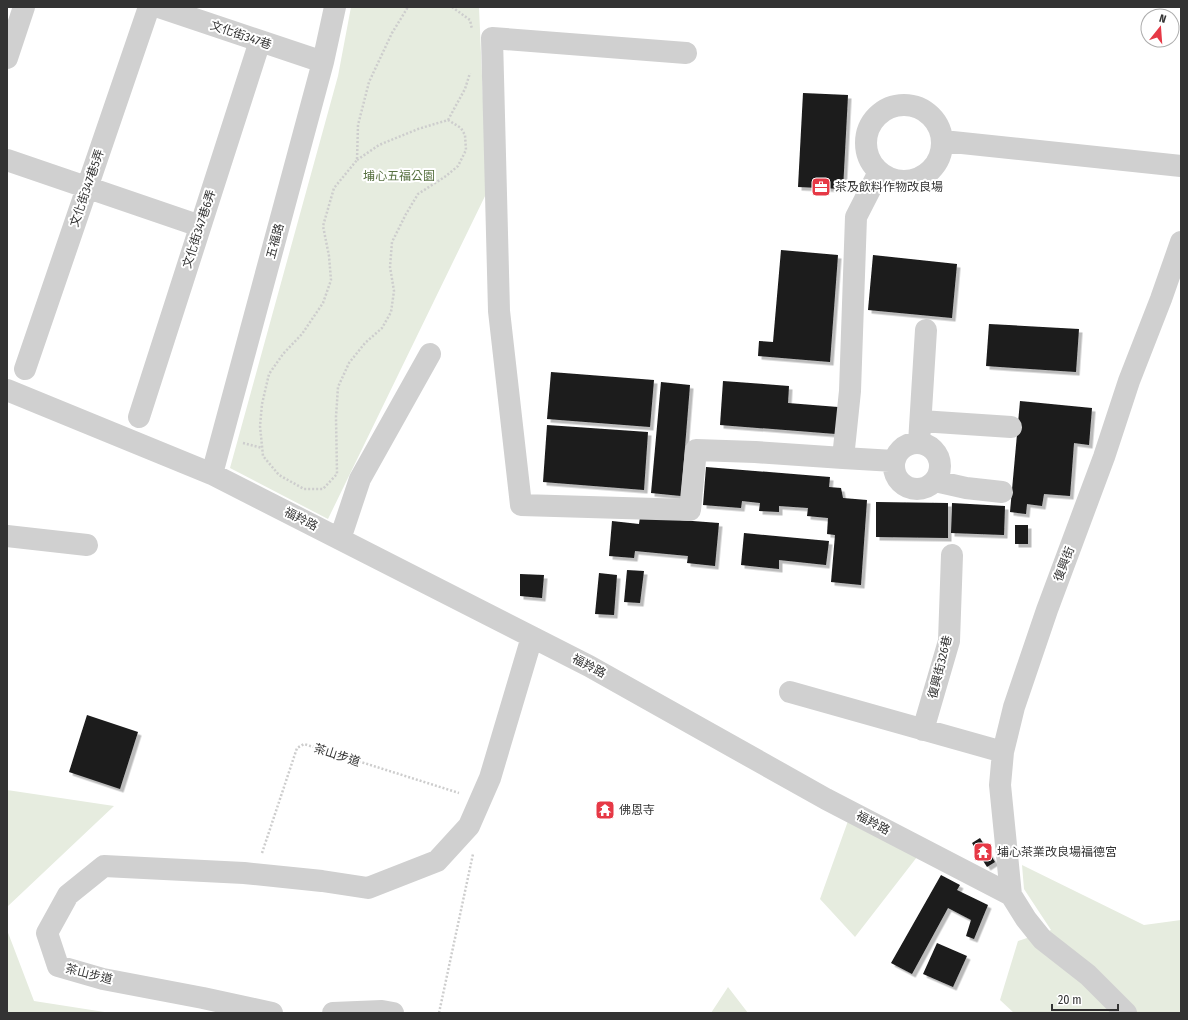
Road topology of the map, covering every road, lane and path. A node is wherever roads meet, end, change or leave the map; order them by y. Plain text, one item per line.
1 (24, 7) edge
2 (149, 7) edge
3 (158, 7) edge
4 (335, 7) edge
5 (408, 7) edge
6 (452, 7) edge
7 (473, 33) dead end
8 (260, 41) junction
9 (686, 53) dead end
10 (7, 58) edge
11 (323, 62) junction
12 (472, 67) dead end
13 (448, 120) junction
14 (943, 140) junction
15 (7, 160) edge
16 (357, 160) junction
17 (1181, 166) edge
18 (879, 172) junction
19 (88, 188) junction
20 (200, 226) junction
21 (1181, 242) edge
22 (926, 330) dead end
23 (430, 354) dead end
24 (25, 369) dead end
25 (7, 390) edge
26 (139, 417) dead end
27 (921, 421) junction
28 (1011, 427) dead end
29 (919, 443) junction
30 (843, 458) junction
31 (894, 461) junction
32 (212, 474) junction
33 (935, 480) junction
34 (1002, 492) dead end
35 (7, 536) edge
36 (340, 539) junction
37 (87, 545) dead end
38 (952, 555) dead end
39 (532, 637) junction
40 (790, 692) dead end
41 (923, 730) junction
42 (1004, 752) junction
43 (480, 800) junction
44 (474, 853) dead end
45 (255, 874) junction
46 (1010, 895) junction
47 (272, 1013) edge
48 (333, 1013) edge
49 (393, 1013) edge
50 (439, 1013) edge
51 (1126, 1013) edge

1 - 10 street
2 - 19 street, 文化街347巷5弄
3 - 8 street, 文化街347巷
4 - 11 street, 五福路
5 - 16 path
6 - 7 path
8 - 11 street, 文化街347巷
8 - 20 street, 文化街347巷6弄
9 - 30 street
11 - 32 street, 五福路
12 - 13 path
13 - 16 path
13 - 16 path
14 - 17 street
14 - 18 street
14 - 18 street
15 - 19 street
18 - 30 street
19 - 20 street
19 - 24 street, 文化街347巷5弄
20 - 26 street, 文化街347巷6弄
21 - 42 street, 復興街
22 - 27 street
23 - 36 street
25 - 32 street, 福羚路
27 - 28 street
27 - 29 street
29 - 31 street
29 - 33 street
30 - 31 street
31 - 33 street
32 - 36 street, 福羚路
33 - 34 street
35 - 37 street
36 - 39 street, 福羚路
38 - 41 street, 復興街326巷
39 - 43 street, 茶山步道
39 - 46 street, 福羚路
40 - 41 street
41 - 42 street
42 - 46 street, 復興街
43 - 45 street, 茶山步道
43 - 45 path, 茶山步道
44 - 50 path
45 - 47 street, 茶山步道
46 - 51 street, 福羚路
48 - 49 street

